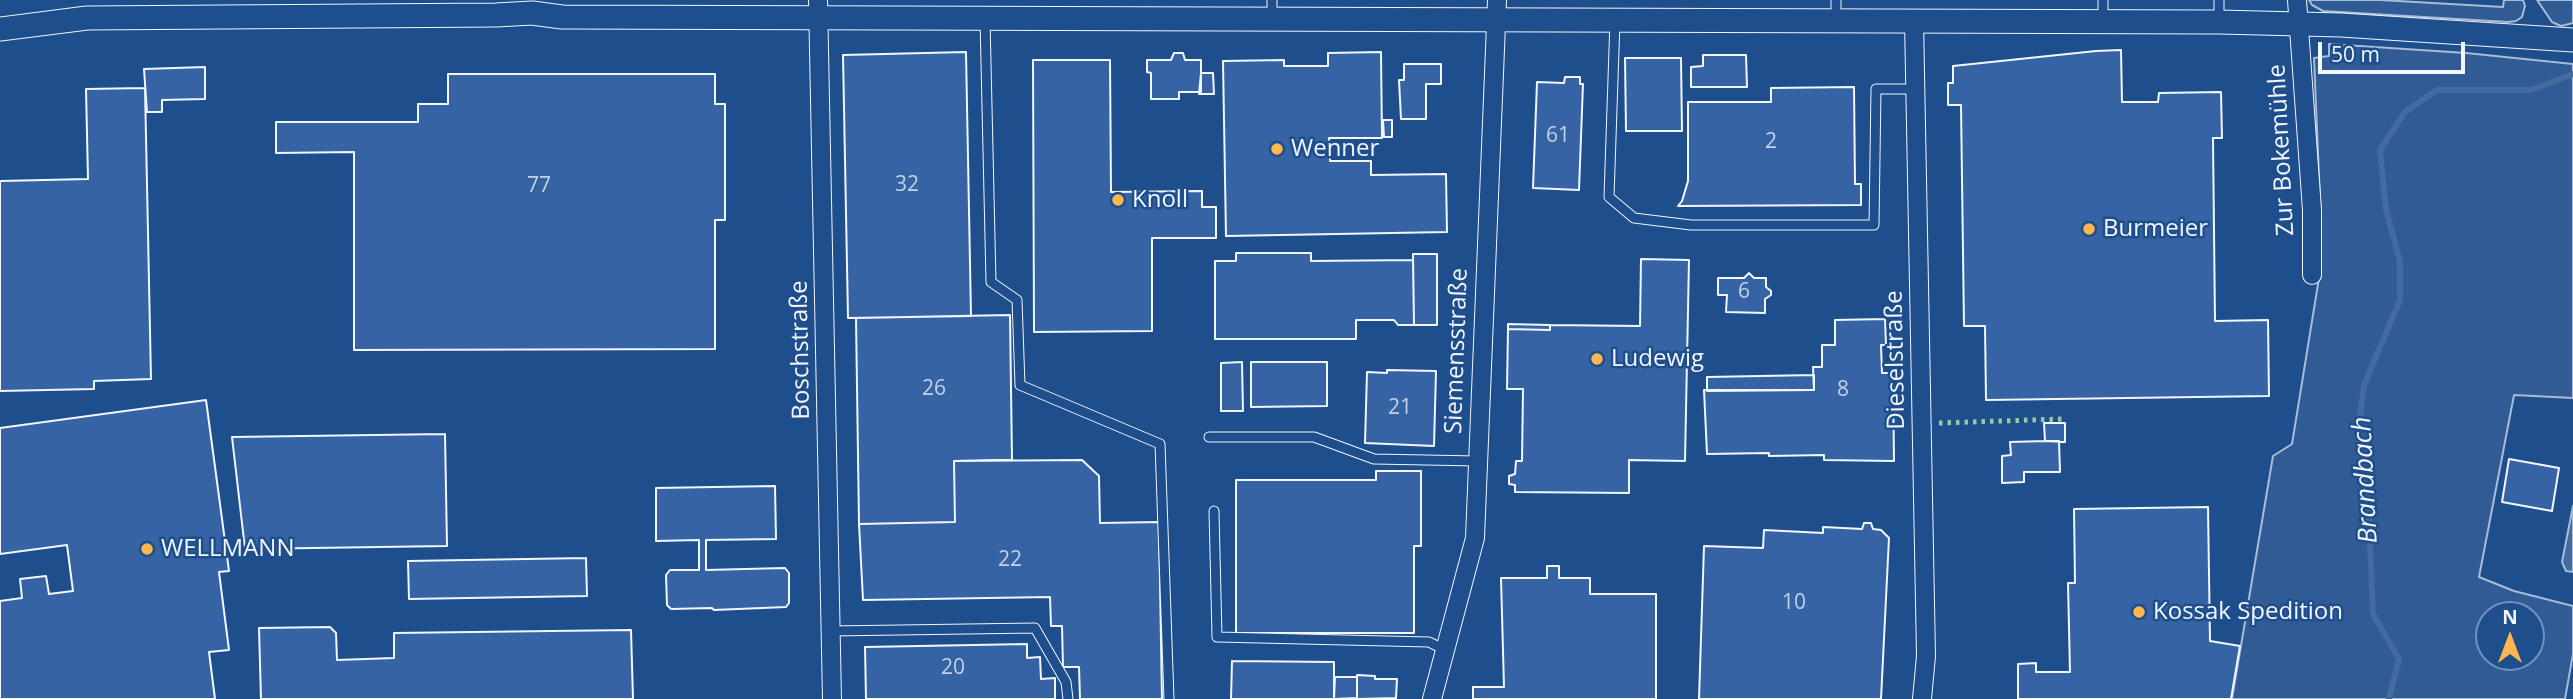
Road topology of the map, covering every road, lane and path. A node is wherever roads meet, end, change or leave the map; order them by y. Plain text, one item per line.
1 (2297, 0) edge
2 (818, 8) edge
3 (1272, 10) edge
4 (1496, 10) edge
5 (1836, 10) edge
6 (2103, 10) edge
7 (2219, 11) edge
8 (985, 18) junction
9 (1615, 20) junction
10 (1914, 20) junction
11 (2298, 23) junction
12 (0, 29) edge
13 (2573, 40) edge
14 (1915, 89) junction
15 (2312, 275) dead end
16 (1209, 437) dead end
17 (1477, 461) junction
18 (1214, 511) dead end
19 (831, 631) junction
20 (1445, 650) junction
21 (832, 699) edge
22 (1068, 699) edge
23 (1169, 699) edge
24 (1432, 699) edge
25 (1922, 699) edge

1 - 11 street, Zur Bokemühle
2 - 8 street
2 - 12 street
2 - 19 street, Boschstraße
3 - 4 street
3 - 8 street
4 - 9 street
4 - 17 street, Siemensstraße
5 - 9 street
5 - 10 street
6 - 7 street
6 - 10 street
7 - 11 street
8 - 23 lane
9 - 14 lane
10 - 14 street, Dieselstraße
11 - 13 street
11 - 15 street, Zur Bokemühle
14 - 25 street, Dieselstraße
16 - 17 lane
17 - 20 street, Siemensstraße
18 - 20 lane
19 - 21 street, Boschstraße
19 - 22 lane
20 - 24 street, Siemensstraße

